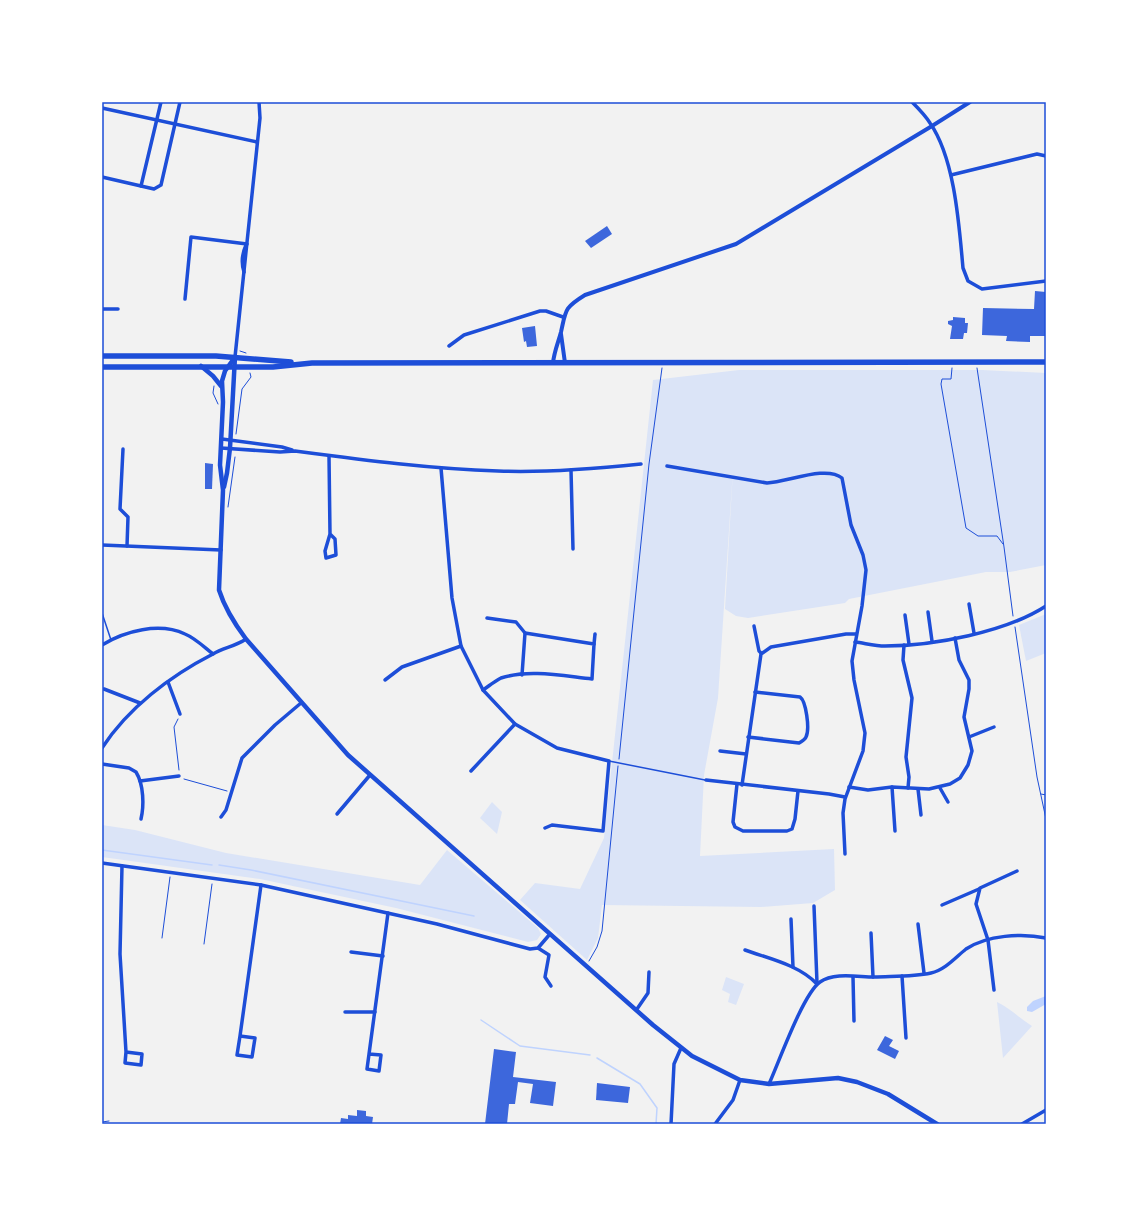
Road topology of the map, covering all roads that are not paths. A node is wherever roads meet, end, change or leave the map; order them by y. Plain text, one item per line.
1 (104, 102) edge
2 (161, 102) edge
3 (180, 102) edge
4 (259, 102) edge
5 (912, 102) edge
6 (970, 102) edge
7 (102, 108) edge
8 (157, 119) junction
9 (175, 123) junction
10 (932, 126) junction
11 (258, 142) junction
12 (1046, 156) edge
13 (951, 175) junction
14 (102, 177) edge
15 (141, 186) junction
16 (247, 244) junction
17 (1046, 281) edge
18 (185, 299) dead end
19 (102, 309) edge
20 (118, 309) dead end
21 (563, 317) junction
22 (561, 332) junction
23 (449, 346) dead end
24 (102, 356) edge
25 (235, 357) junction
26 (1046, 362) edge
27 (299, 363) junction
28 (553, 363) junction
29 (565, 363) junction
30 (200, 366) junction
31 (102, 367) edge
32 (227, 367) junction
33 (235, 367) junction
34 (222, 387) junction
35 (222, 439) junction
36 (233, 440) junction
37 (221, 448) junction
38 (232, 448) junction
39 (122, 449) dead end
40 (295, 452) junction
41 (329, 456) junction
42 (640, 464) dead end
43 (667, 466) dead end
44 (441, 468) junction
45 (571, 470) junction
46 (223, 490) junction
47 (330, 534) junction
48 (102, 545) edge
49 (127, 546) junction
50 (573, 549) dead end
51 (221, 550) junction
52 (970, 604) dead end
53 (1046, 606) edge
54 (928, 612) dead end
55 (102, 613) edge
56 (905, 615) dead end
57 (487, 618) dead end
58 (754, 626) dead end
59 (525, 633) junction
60 (974, 633) junction
61 (595, 634) dead end
62 (856, 634) junction
63 (955, 638) junction
64 (246, 639) junction
65 (111, 640) junction
66 (932, 641) junction
67 (855, 642) junction
68 (594, 644) junction
69 (909, 644) junction
70 (904, 645) junction
71 (102, 646) edge
72 (461, 646) junction
73 (761, 653) junction
74 (213, 654) junction
75 (522, 675) junction
76 (385, 680) dead end
77 (168, 682) junction
78 (104, 690) dead end
79 (483, 690) junction
80 (755, 692) junction
81 (140, 703) junction
82 (301, 703) junction
83 (180, 714) road end
84 (516, 724) junction
85 (994, 727) dead end
86 (748, 737) junction
87 (969, 737) junction
88 (102, 748) edge
89 (720, 751) dead end
90 (746, 754) junction
91 (609, 761) junction
92 (102, 764) edge
93 (471, 770) dead end
94 (370, 775) junction
95 (179, 776) road end
96 (706, 780) joint
97 (140, 781) junction
98 (737, 784) junction
99 (742, 785) junction
100 (849, 787) junction
101 (892, 787) junction
102 (908, 788) junction
103 (940, 788) junction
104 (918, 789) junction
105 (798, 791) junction
106 (845, 797) junction
107 (948, 802) dead end
108 (337, 814) dead end
109 (921, 815) dead end
110 (221, 817) dead end
111 (141, 819) dead end
112 (545, 828) dead end
113 (895, 831) dead end
114 (845, 854) dead end
115 (102, 863) edge
116 (122, 866) junction
117 (1017, 871) dead end
118 (261, 885) junction
119 (979, 889) junction
120 (942, 905) dead end
121 (814, 906) dead end
122 (388, 914) junction
123 (791, 919) dead end
124 (918, 924) dead end
125 (871, 933) dead end
126 (550, 934) junction
127 (1046, 938) edge
128 (988, 940) junction
129 (538, 948) junction
130 (745, 950) dead end
131 (351, 952) dead end
132 (383, 956) junction
133 (793, 967) junction
134 (649, 972) dead end
135 (924, 973) junction
136 (902, 976) junction
137 (853, 977) junction
138 (872, 977) junction
139 (817, 984) junction
140 (551, 986) dead end
141 (994, 990) dead end
142 (637, 1009) junction
143 (346, 1012) dead end
144 (375, 1012) junction
145 (854, 1021) dead end
146 (240, 1036) junction
147 (906, 1038) dead end
148 (681, 1048) junction
149 (126, 1052) junction
150 (369, 1054) junction
151 (740, 1080) junction
152 (769, 1084) junction
153 (1046, 1110) edge
154 (671, 1124) edge
155 (716, 1124) edge
156 (937, 1124) edge
157 (1022, 1124) edge

1 - 7 street
2 - 8 street
3 - 9 street
4 - 11 street
5 - 10 street
6 - 10 street
7 - 8 street
8 - 9 street
8 - 15 street
9 - 11 street
9 - 15 street
10 - 13 street
10 - 21 street
11 - 16 street
12 - 13 street
13 - 17 street
14 - 15 street
16 - 18 street
16 - 25 street
19 - 20 street
21 - 22 street
21 - 23 street
22 - 28 street
22 - 29 street
24 - 25 main road
25 - 27 main road
25 - 32 main road
25 - 33 main road
26 - 29 main road
27 - 28 main road
27 - 33 main road
28 - 29 main road
30 - 31 main road
30 - 32 main road
30 - 34 main road
32 - 33 main road
32 - 34 main road
33 - 36 main road
34 - 35 main road
35 - 36 street
35 - 37 main road
36 - 38 main road
36 - 40 street
37 - 38 street
37 - 46 main road
38 - 40 street
38 - 46 main road
39 - 49 street
40 - 41 street
41 - 44 street
41 - 47 street
42 - 45 street
43 - 62 street
44 - 45 street
44 - 72 street
45 - 50 street
46 - 51 main road
47 - 47 street
48 - 49 street
49 - 51 street
51 - 64 main road
52 - 60 street
53 - 60 street
54 - 66 street
55 - 65 lane
56 - 69 street
57 - 59 street
58 - 73 street
59 - 68 street
59 - 75 street
60 - 63 street
61 - 68 street
62 - 67 street
62 - 73 street
63 - 66 street
63 - 87 street
64 - 74 street
64 - 82 main road
65 - 71 street
65 - 74 street
66 - 69 street
67 - 70 street
67 - 100 street
68 - 75 street
69 - 70 street
70 - 102 street
72 - 76 street
72 - 79 street
73 - 80 street
74 - 77 street
75 - 79 street
77 - 81 street
77 - 83 street
78 - 81 street
79 - 84 street
80 - 86 street
80 - 86 street
81 - 88 street
82 - 94 main road
82 - 110 street
84 - 91 street
84 - 93 street
85 - 87 street
86 - 90 street
87 - 103 street
89 - 90 street
90 - 99 street
91 - 96 lane
91 - 112 street
92 - 97 street
94 - 108 street
94 - 126 main road
95 - 97 street
96 - 98 street
97 - 111 street
98 - 99 street
98 - 105 street
99 - 105 street
100 - 101 street
100 - 106 street
101 - 102 street
101 - 113 street
102 - 104 street
103 - 104 street
103 - 107 street
104 - 109 street
105 - 106 street
106 - 114 street
115 - 116 street
116 - 118 street
116 - 149 street
117 - 119 street
118 - 122 street
118 - 146 street
119 - 120 street
119 - 128 street
121 - 139 street
122 - 129 street
122 - 132 street
123 - 133 street
124 - 135 street
125 - 138 street
126 - 129 street
126 - 142 main road
127 - 128 street
128 - 135 street
128 - 141 street
129 - 140 street
130 - 133 street
131 - 132 street
132 - 144 street
133 - 139 street
134 - 142 street
135 - 136 street
136 - 138 street
136 - 147 street
137 - 138 street
137 - 139 street
137 - 145 street
139 - 152 street
142 - 148 main road
143 - 144 street
144 - 150 street
146 - 146 street
148 - 151 main road
148 - 154 street
149 - 149 street
150 - 150 street
151 - 152 main road
151 - 155 street
152 - 156 main road
153 - 157 street

